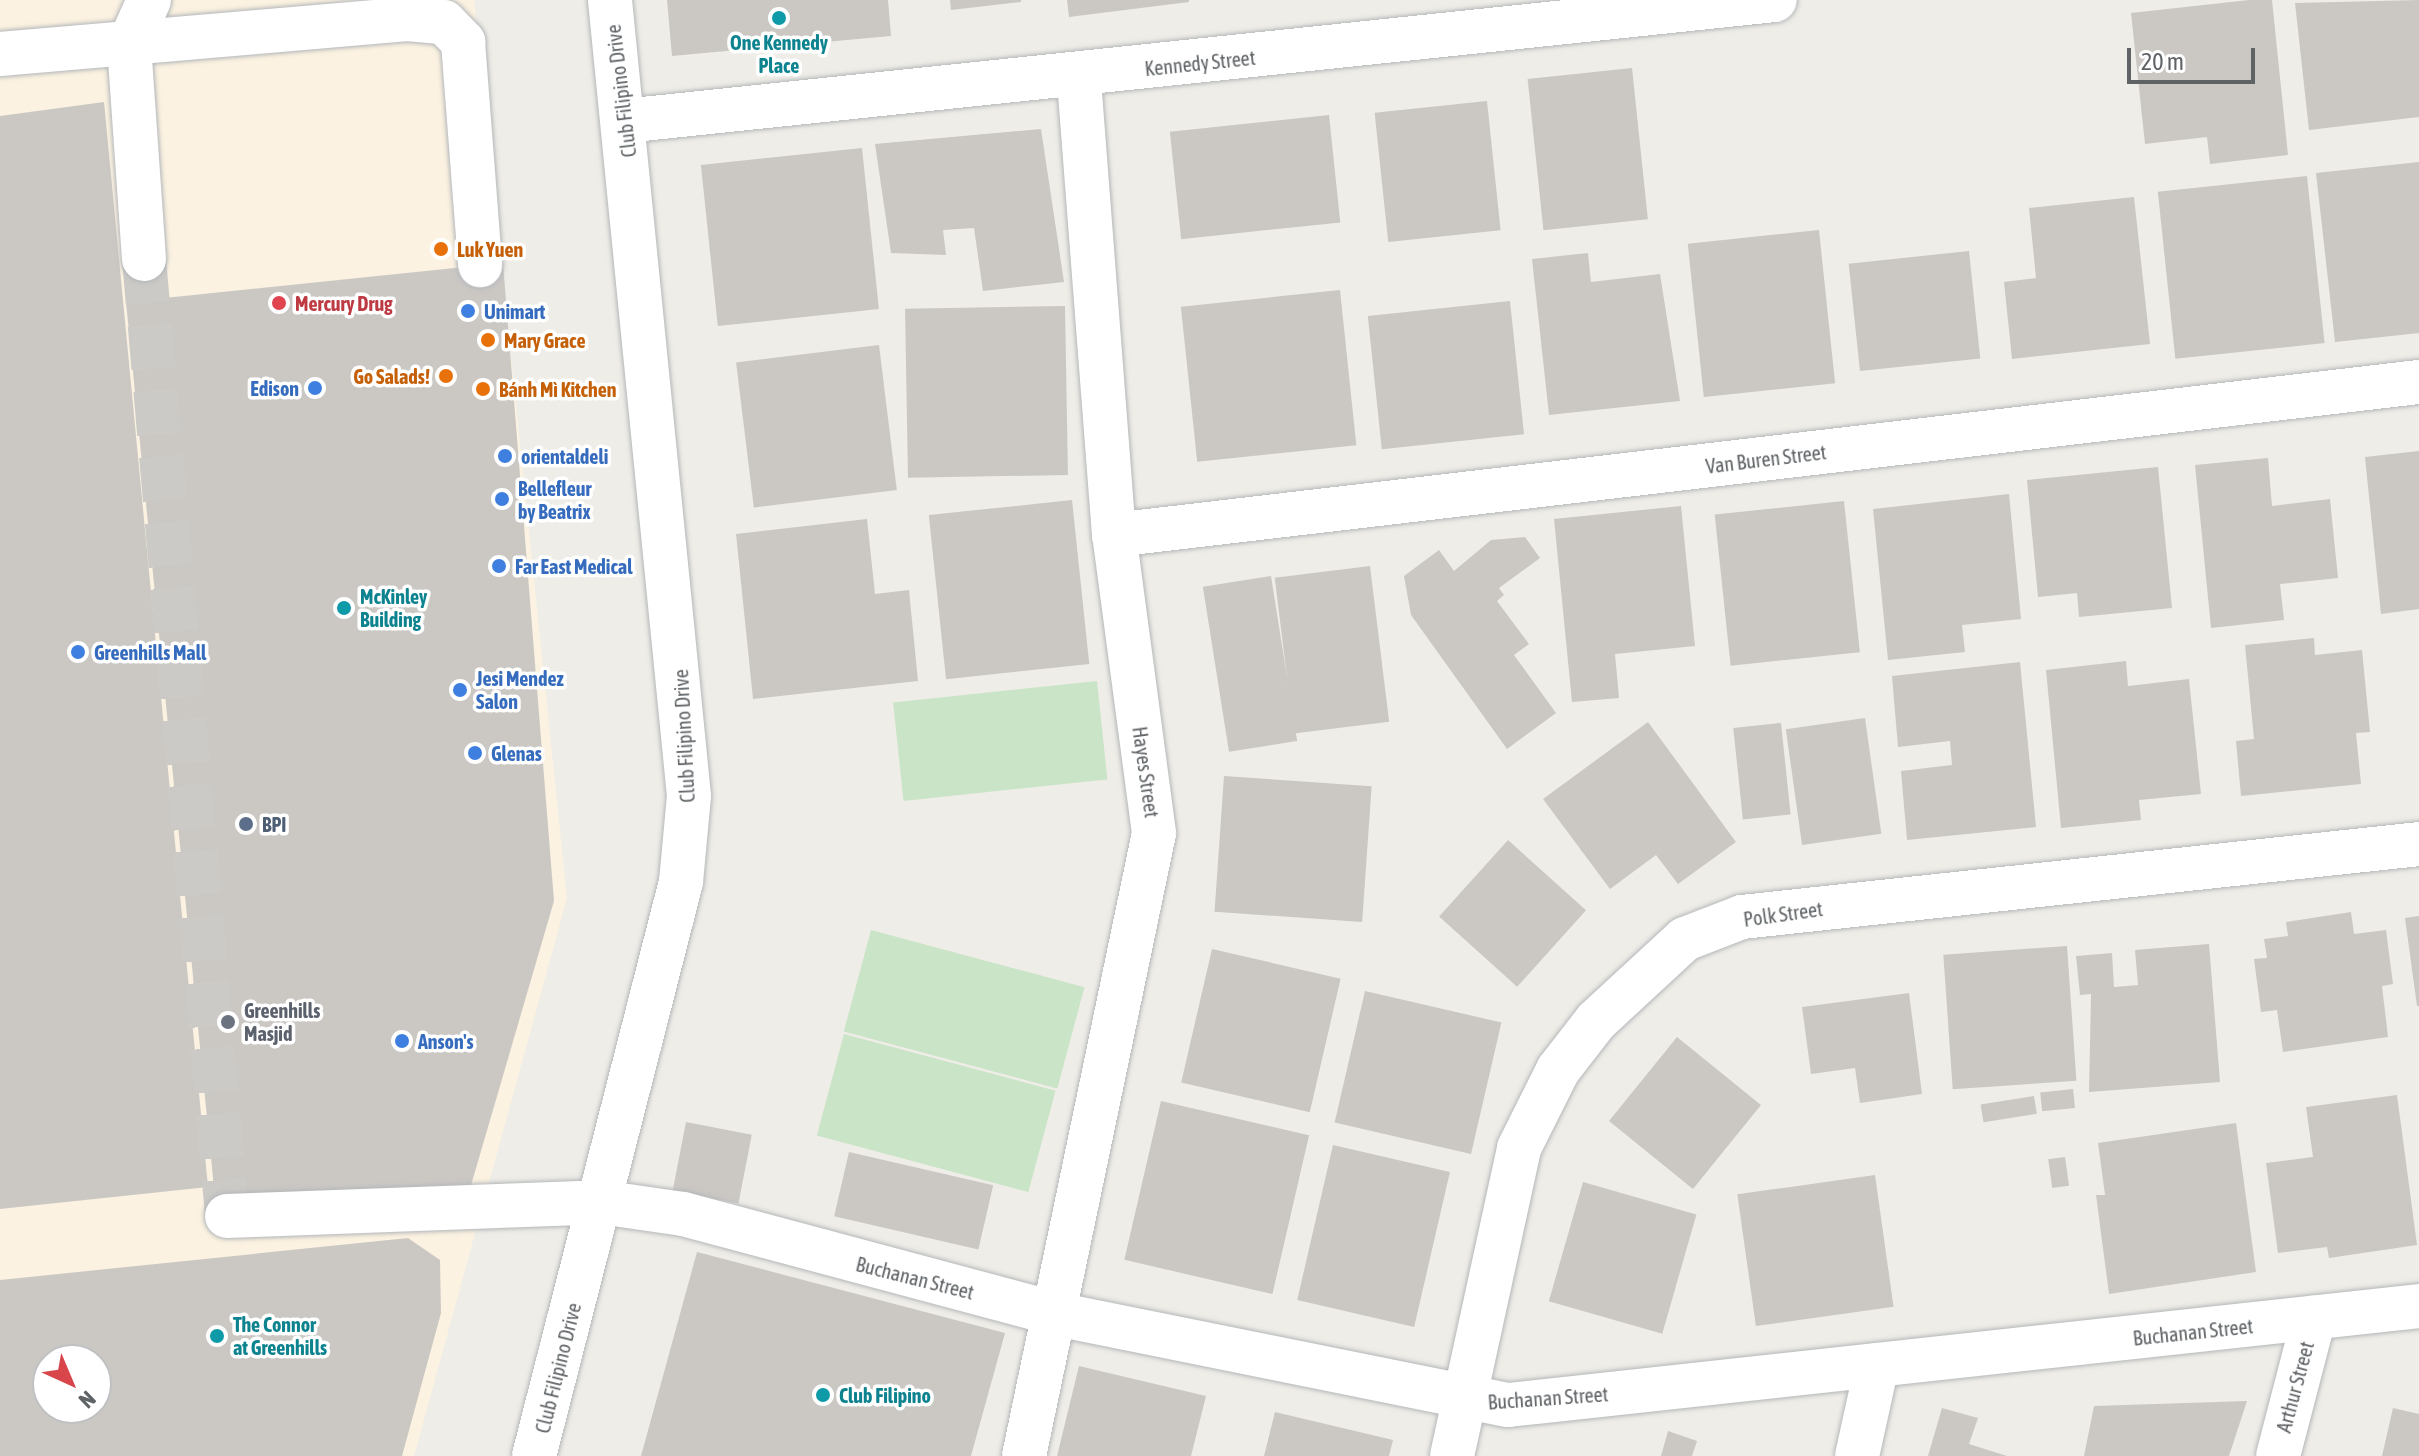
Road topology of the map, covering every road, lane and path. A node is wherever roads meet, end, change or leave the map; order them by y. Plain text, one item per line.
1 (149, 0) edge
2 (610, 0) edge
3 (1775, 0) edge
4 (129, 45) junction
5 (0, 54) edge
6 (1079, 77) junction
7 (624, 121) junction
8 (144, 259) tunnel mouth
9 (480, 265) dead end
10 (2419, 382) edge
11 (1114, 535) junction
12 (2419, 844) edge
13 (600, 1202) junction
14 (227, 1216) dead end
15 (2419, 1306) edge
16 (1056, 1314) junction
17 (2314, 1318) junction
18 (1877, 1365) junction
19 (1466, 1402) junction
20 (534, 1456) edge
21 (1024, 1456) edge
22 (1452, 1456) edge
23 (1857, 1456) edge
24 (2278, 1456) edge

1 - 4 street
2 - 7 street, Club Filipino Drive
3 - 6 street, Kennedy Street
4 - 5 street
4 - 8 street
4 - 9 street
6 - 7 street, Kennedy Street
6 - 11 street, Hayes Street
7 - 13 street, Club Filipino Drive
10 - 11 street, Van Buren Street
11 - 16 street, Hayes Street
12 - 19 street, Polk Street
13 - 14 street, Buchanan Street
13 - 16 street, Buchanan Street
13 - 20 street, Club Filipino Drive
15 - 17 street, Buchanan Street
16 - 19 street, Buchanan Street
16 - 21 street, Hayes Street
17 - 18 street, Buchanan Street
17 - 24 street, Arthur Street
18 - 19 street, Buchanan Street
18 - 23 street
19 - 22 street, Polk Street

